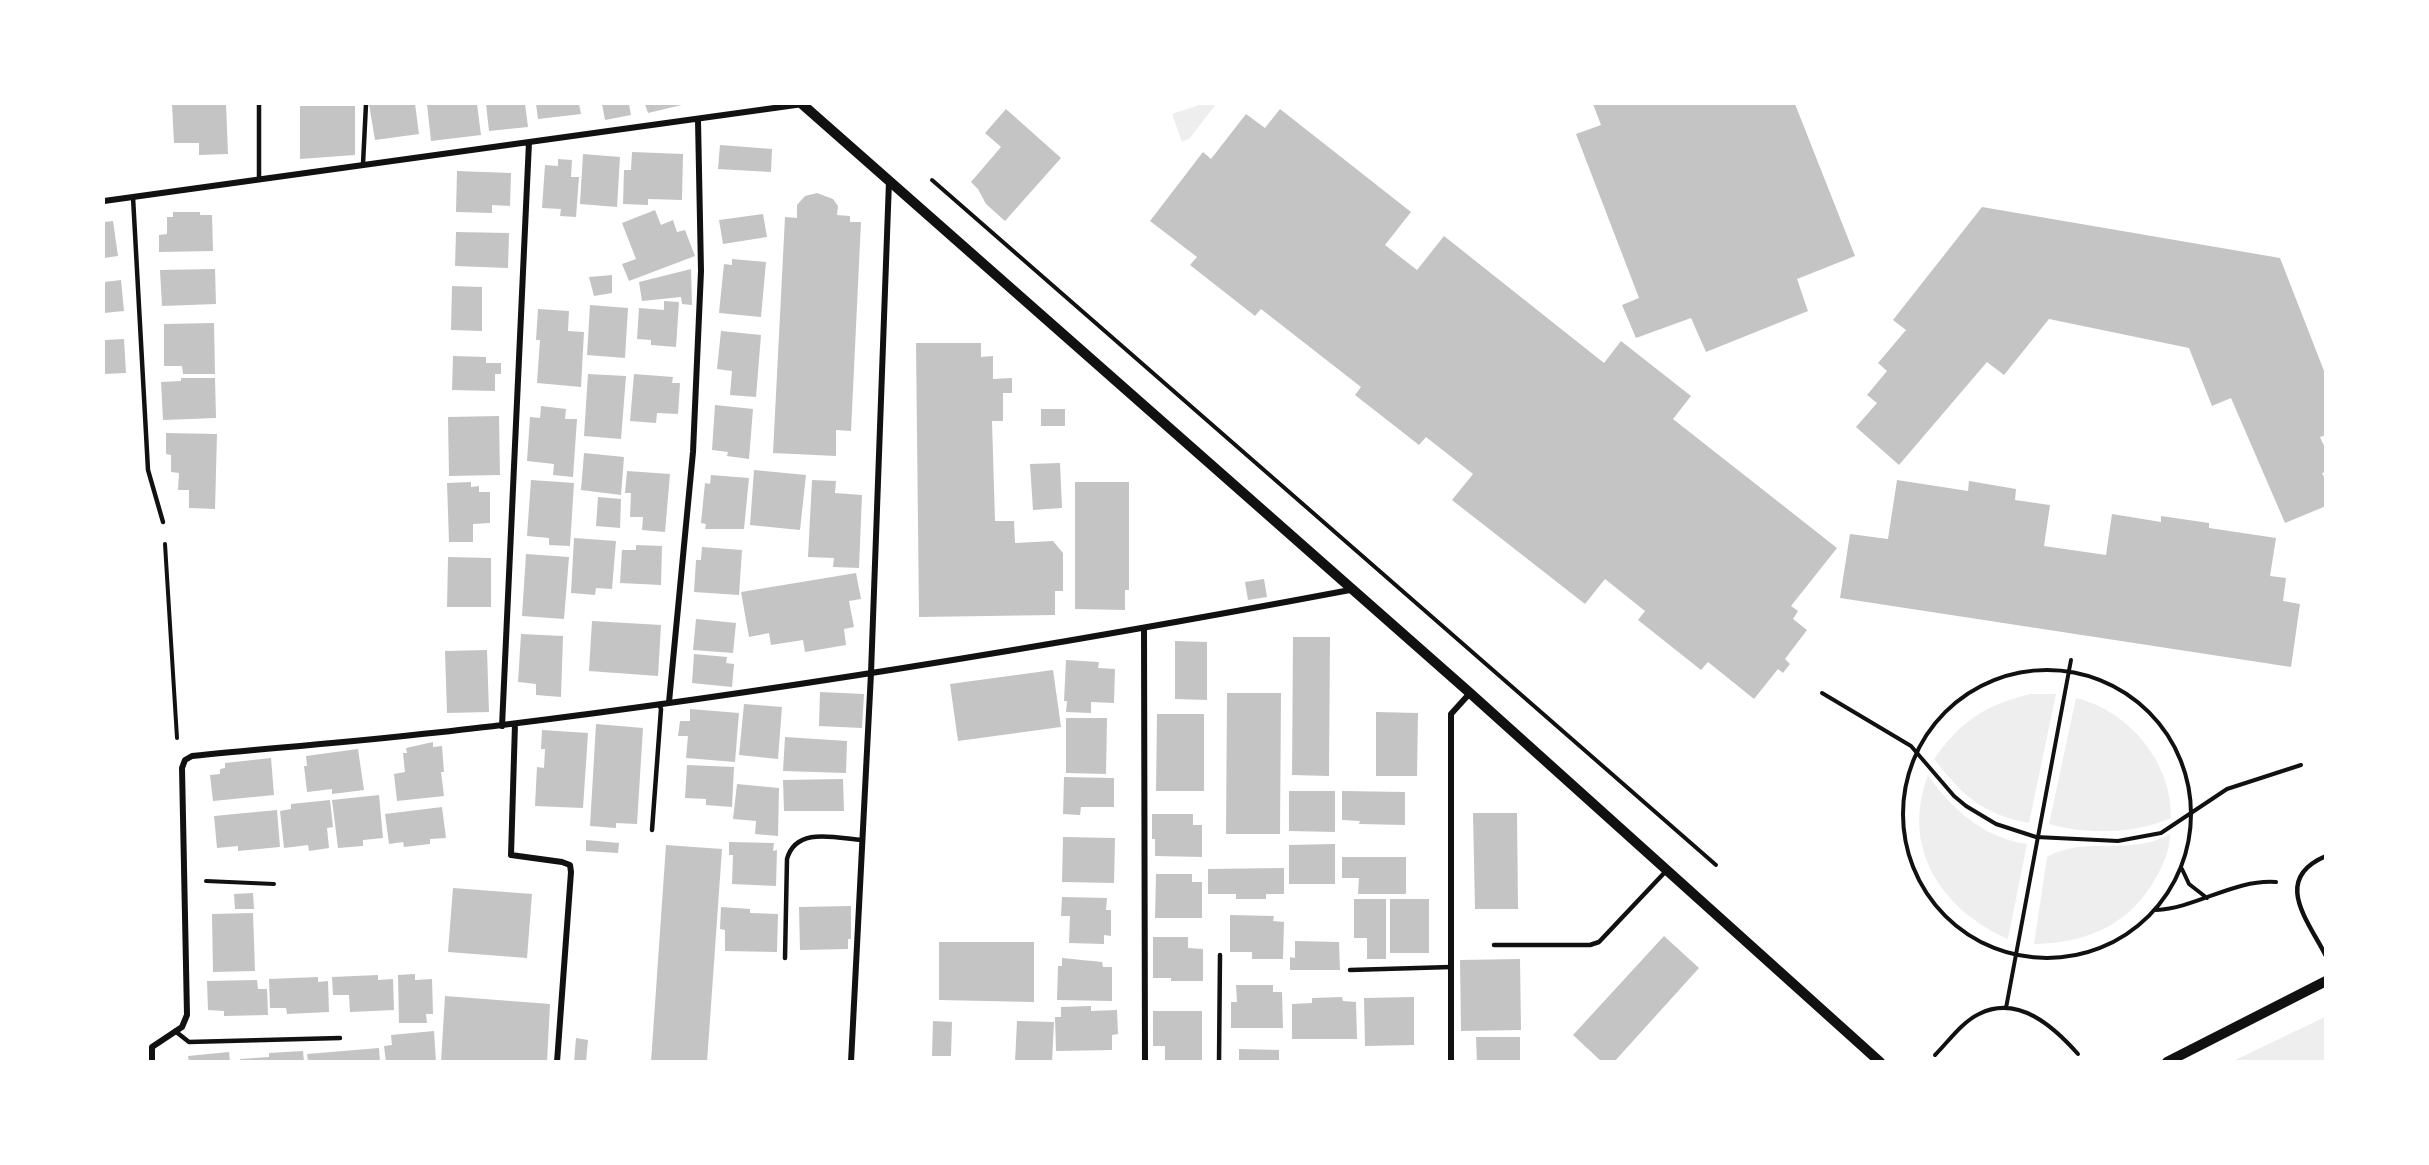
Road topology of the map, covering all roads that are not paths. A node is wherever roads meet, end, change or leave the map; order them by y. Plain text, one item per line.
1 (259, 104) edge
2 (366, 104) edge
3 (802, 104) edge
4 (698, 120) junction
5 (529, 142) junction
6 (363, 164) junction
7 (260, 179) junction
8 (889, 179) junction
9 (132, 197) junction
10 (104, 201) edge
11 (163, 522) road end
12 (1350, 590) junction
13 (1144, 629) junction
14 (871, 673) junction
15 (1470, 693) junction
16 (669, 702) junction
17 (659, 704) junction
18 (515, 724) junction
19 (502, 726) junction
20 (652, 830) dead end
21 (862, 840) junction
22 (2325, 856) edge
23 (1667, 870) junction
24 (1494, 945) dead end
25 (1220, 955) dead end
26 (2325, 956) edge
27 (784, 958) dead end
28 (1451, 967) junction
29 (1350, 970) dead end
30 (2325, 981) edge
31 (175, 1031) junction
32 (340, 1038) dead end
33 (152, 1062) edge
34 (557, 1062) edge
35 (851, 1062) edge
36 (1145, 1062) edge
37 (1220, 1062) edge
38 (1451, 1062) edge
39 (1880, 1062) edge
40 (2167, 1062) edge

1 - 7 lane
2 - 6 lane
3 - 4 street
3 - 8 street
4 - 5 street
4 - 16 street
5 - 6 street
5 - 19 street
6 - 7 street
7 - 9 street
8 - 12 street
8 - 14 street
9 - 10 street
9 - 11 lane
12 - 13 street
12 - 15 street
13 - 14 street
13 - 36 street
14 - 16 street
14 - 21 street
15 - 23 street
15 - 28 street
16 - 17 street
17 - 18 street
17 - 20 lane
18 - 19 street
18 - 34 street
19 - 31 street
21 - 27 lane
21 - 35 street
22 - 26 lane
23 - 24 lane
23 - 39 street
25 - 37 lane
28 - 29 lane
28 - 38 street
30 - 40 street
31 - 32 lane
31 - 33 street

